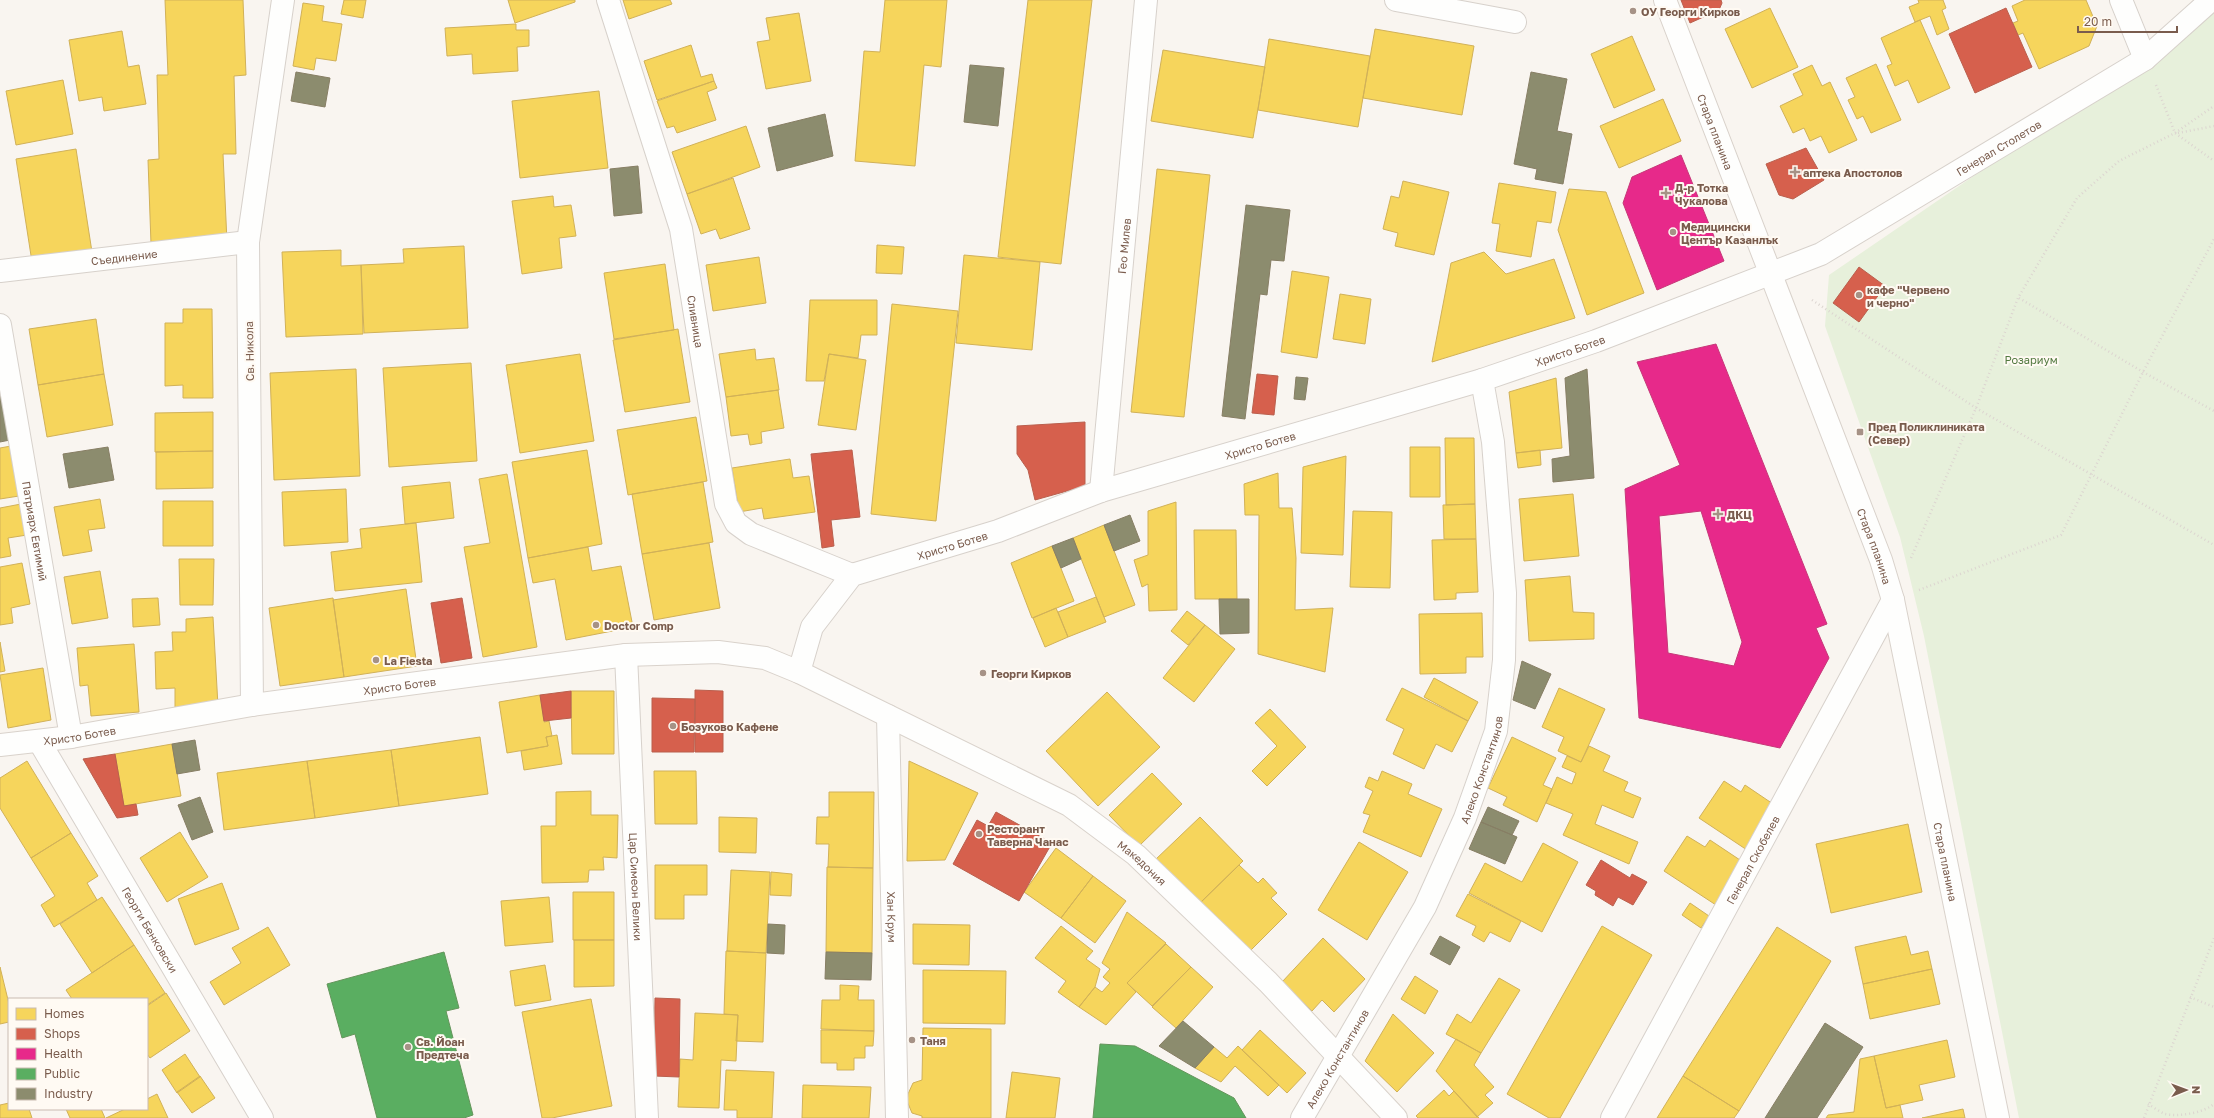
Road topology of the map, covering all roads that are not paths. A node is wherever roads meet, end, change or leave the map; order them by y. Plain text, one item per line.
1 (283, 0) edge
2 (608, 0) edge
3 (1146, 0) edge
4 (1396, 0) edge
5 (1665, 0) edge
6 (2121, 0) edge
7 (2212, 0) edge
8 (1515, 22) dead end
9 (2146, 59) junction
10 (248, 242) junction
11 (0, 271) edge
12 (1772, 274) junction
13 (0, 325) edge
14 (1482, 380) junction
15 (1100, 491) junction
16 (852, 575) junction
17 (1893, 600) junction
18 (626, 655) junction
19 (799, 672) junction
20 (830, 688) joint
21 (252, 705) junction
22 (888, 716) junction
23 (71, 737) junction
24 (39, 741) junction
25 (0, 745) edge
26 (1338, 1058) junction
27 (262, 1118) edge
28 (647, 1118) edge
29 (897, 1118) edge
30 (1302, 1118) edge
31 (1396, 1118) edge
32 (1612, 1118) edge
33 (1998, 1118) edge

1 - 10 street, Св. Никола
2 - 16 street, Сливница
3 - 15 street, Гео Милев
4 - 8 street
5 - 12 street, Стара планина
6 - 9 street
7 - 9 street, Генерал Столетов
9 - 12 street, Генерал Столетов
10 - 11 street, Съединение
10 - 21 street, Св. Никола
12 - 14 street, Христо Ботев
12 - 17 street, Стара планина
13 - 23 street, Патриарх Евтимий
14 - 15 street, Христо Ботев
14 - 26 street, Алеко Константинов
15 - 16 street, Христо Ботев
16 - 19 street
17 - 32 street, Генерал Скобелев
17 - 33 street, Стара планина
18 - 19 street, Христо Ботев
18 - 21 street, Христо Ботев
18 - 28 street, Цар Симеон Велики
19 - 20 street, Христо Ботев
20 - 22 street, Македония
21 - 23 street, Христо Ботев
22 - 26 street, Македония
22 - 29 street, Хан Крум
23 - 24 street, Христо Ботев
24 - 25 street, Христо Ботев
24 - 27 street, Георги Бенковски
26 - 30 street, Алеко Константинов
26 - 31 street, Македония

